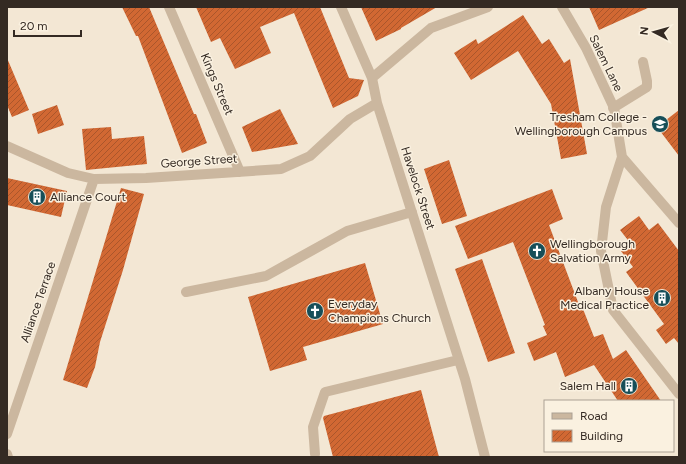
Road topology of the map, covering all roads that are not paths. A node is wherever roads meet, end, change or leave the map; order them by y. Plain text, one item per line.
1 (169, 7) edge
2 (341, 7) edge
3 (488, 7) edge
4 (562, 7) edge
5 (643, 62) dead end
6 (372, 78) junction
7 (378, 103) junction
8 (613, 108) junction
9 (7, 146) edge
10 (622, 157) junction
11 (240, 172) junction
12 (94, 179) junction
13 (412, 212) junction
14 (679, 223) edge
15 (186, 292) dead end
16 (458, 360) junction
17 (679, 394) edge
18 (7, 434) edge
19 (315, 454) dead end
20 (485, 457) edge

1 - 11 street, Kings Street
2 - 6 street, Havelock Street
3 - 6 street
4 - 8 street, Salem Lane
5 - 8 street
6 - 7 street, Havelock Street
7 - 11 street, George Street
7 - 13 street, Havelock Street
8 - 10 street, Salem Lane
9 - 12 street, George Street
10 - 14 street
10 - 17 street, Salem Lane
11 - 12 street, George Street
12 - 18 street, Alliance Terrace
13 - 15 street
13 - 16 street, Havelock Street
16 - 19 street
16 - 20 street, Havelock Street

